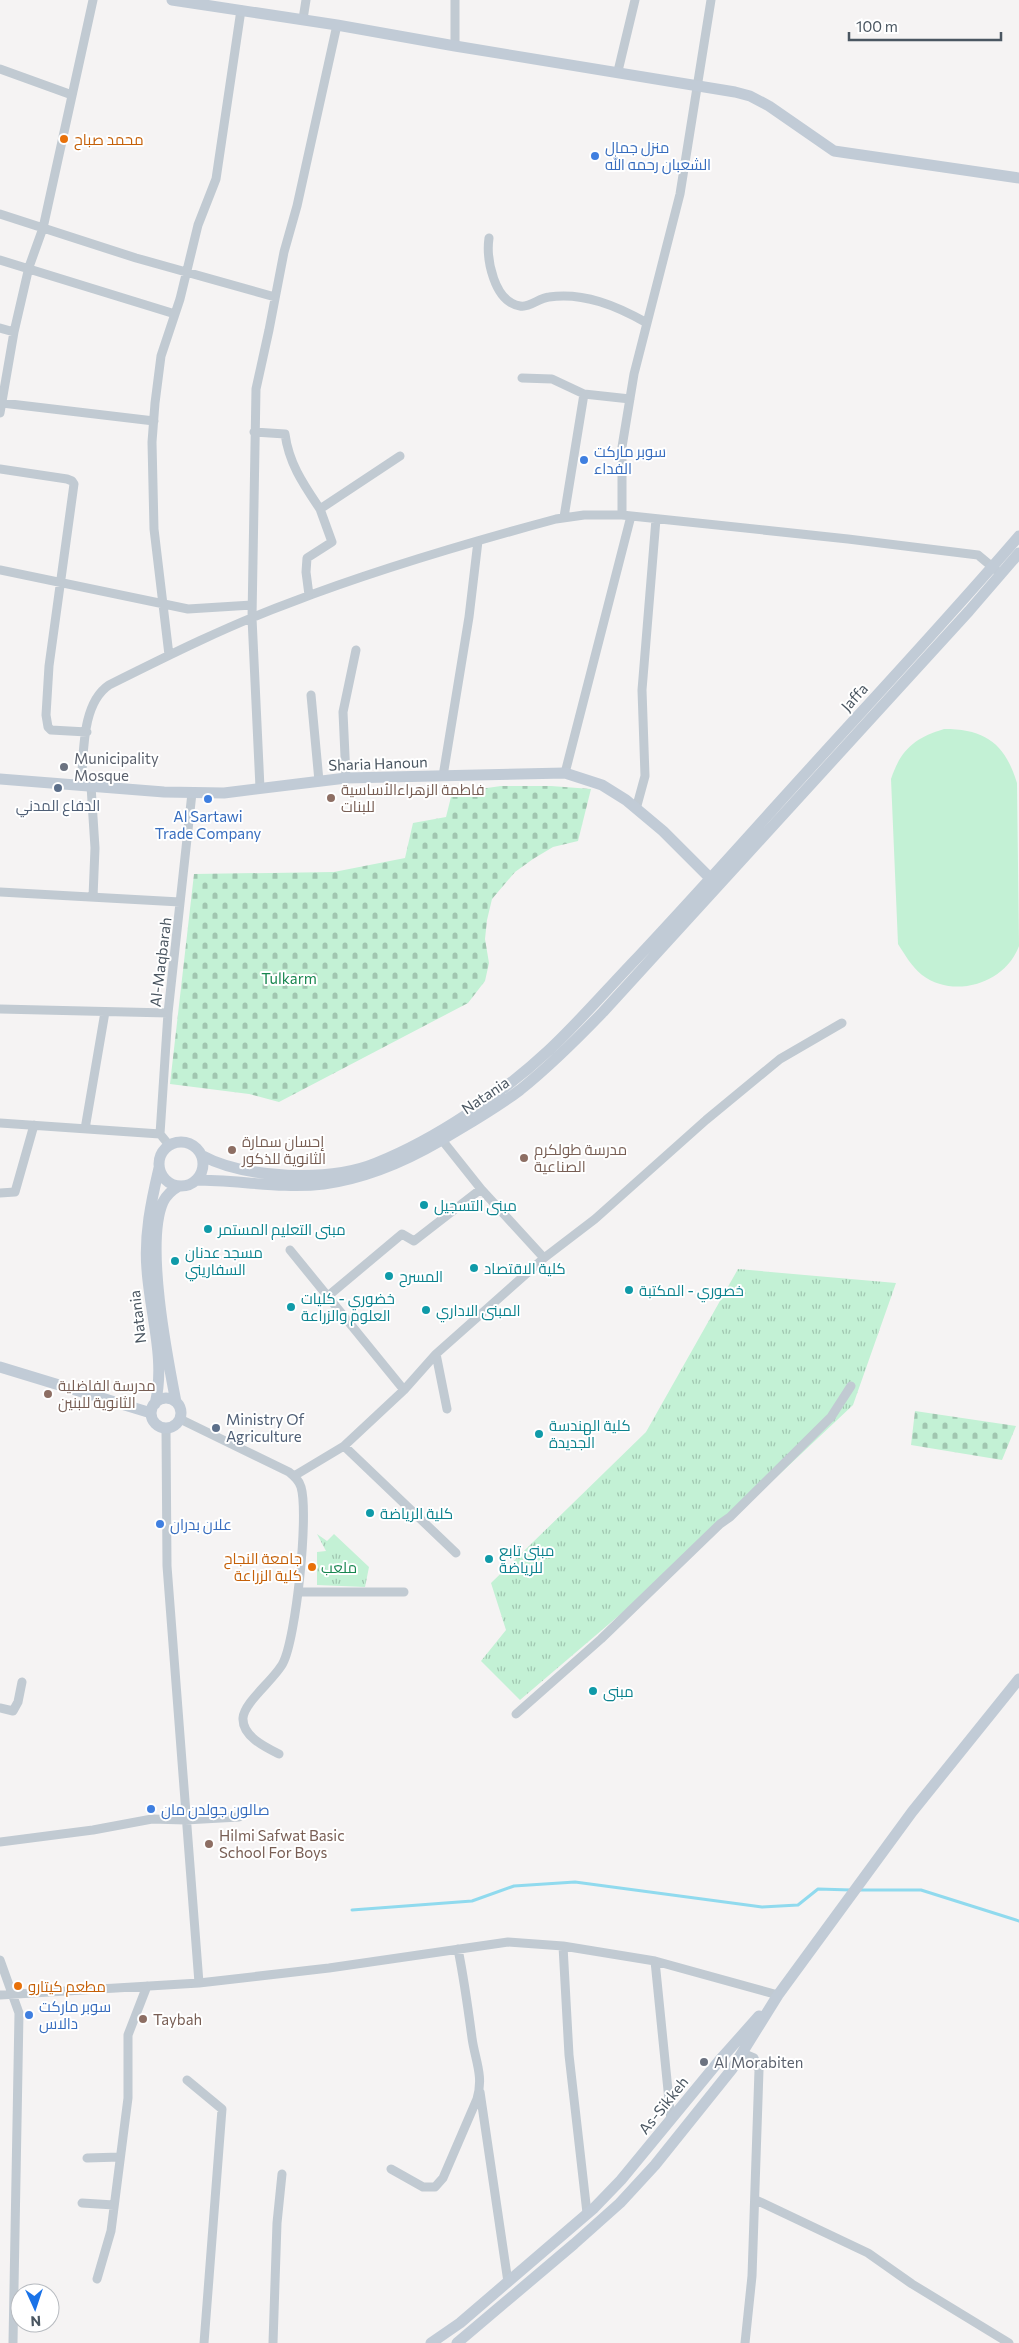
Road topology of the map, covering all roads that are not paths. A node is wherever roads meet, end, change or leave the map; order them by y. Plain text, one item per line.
1 (94, 0) edge
2 (172, 0) edge
3 (306, 0) edge
4 (455, 0) edge
5 (635, 0) edge
6 (711, 0) edge
7 (186, 1) edge
8 (241, 10) junction
9 (303, 19) junction
10 (337, 24) junction
11 (455, 46) junction
12 (0, 69) edge
13 (618, 71) junction
14 (697, 85) junction
15 (72, 96) junction
16 (1019, 178) edge
17 (0, 214) edge
18 (43, 228) junction
19 (489, 238) dead end
20 (0, 260) edge
21 (29, 267) junction
22 (186, 272) junction
23 (275, 297) junction
24 (175, 314) junction
25 (647, 323) junction
26 (0, 328) edge
27 (14, 332) junction
28 (522, 378) dead end
29 (584, 394) junction
30 (630, 399) junction
31 (2, 403) junction
32 (0, 413) edge
33 (154, 421) junction
34 (254, 432) junction
35 (400, 456) dead end
36 (0, 469) edge
37 (320, 509) junction
38 (626, 516) junction
39 (564, 517) junction
40 (656, 519) junction
41 (1019, 536) edge
42 (478, 541) junction
43 (1019, 553) edge
44 (0, 570) edge
45 (996, 570) junction
46 (60, 582) junction
47 (309, 595) junction
48 (163, 604) junction
49 (252, 605) junction
50 (252, 618) junction
51 (356, 650) dead end
52 (169, 655) junction
53 (311, 695) dead end
54 (87, 732) junction
55 (565, 773) junction
56 (444, 776) junction
57 (346, 778) junction
58 (0, 779) edge
59 (319, 781) junction
60 (86, 786) junction
61 (260, 788) junction
62 (192, 793) junction
63 (636, 809) junction
64 (715, 882) junction
65 (0, 892) edge
66 (93, 897) junction
67 (180, 902) junction
68 (0, 1009) edge
69 (105, 1012) junction
70 (168, 1013) junction
71 (842, 1023) dead end
72 (0, 1123) edge
73 (34, 1125) junction
74 (85, 1129) junction
75 (160, 1134) junction
76 (438, 1136) junction
77 (169, 1145) junction
78 (201, 1155) junction
79 (159, 1168) junction
80 (196, 1180) junction
81 (179, 1186) junction
82 (481, 1189) junction
83 (0, 1193) edge
84 (290, 1250) dead end
85 (544, 1258) junction
86 (328, 1296) junction
87 (436, 1354) junction
88 (0, 1367) edge
89 (851, 1386) dead end
90 (404, 1390) junction
91 (176, 1402) junction
92 (153, 1408) junction
93 (447, 1409) dead end
94 (180, 1419) junction
95 (166, 1428) junction
96 (344, 1446) junction
97 (294, 1476) junction
98 (456, 1553) dead end
99 (298, 1592) junction
100 (404, 1592) dead end
101 (1019, 1679) edge
102 (22, 1682) dead end
103 (0, 1708) edge
104 (516, 1714) dead end
105 (279, 1754) dead end
106 (239, 1817) dead end
107 (185, 1820) junction
108 (0, 1842) edge
109 (563, 1946) junction
110 (458, 1949) junction
111 (0, 1960) edge
112 (655, 1962) junction
113 (199, 1984) junction
114 (147, 1986) junction
115 (0, 1995) edge
116 (778, 1995) junction
117 (13, 1996) junction
118 (742, 2053) junction
119 (187, 2080) dead end
120 (480, 2089) junction
121 (670, 2117) junction
122 (120, 2157) junction
123 (87, 2158) dead end
124 (391, 2169) dead end
125 (282, 2174) dead end
126 (756, 2200) junction
127 (82, 2203) dead end
128 (114, 2205) junction
129 (587, 2211) junction
130 (97, 2279) dead end
131 (508, 2282) junction
132 (13, 2343) edge
133 (204, 2343) edge
134 (273, 2343) edge
135 (432, 2343) edge
136 (458, 2343) edge
137 (745, 2343) edge
138 (1009, 2343) edge

1 - 15 street
2 - 7 street
3 - 9 street
4 - 11 street
5 - 13 street
6 - 14 street
7 - 8 street
8 - 9 street
8 - 22 street
9 - 10 street
10 - 11 street
10 - 23 street
11 - 13 street
12 - 15 street
13 - 14 street
14 - 16 street
14 - 25 street
15 - 18 street
17 - 18 street
18 - 21 street
18 - 22 street
19 - 25 street
20 - 21 street
21 - 24 street
21 - 27 street
22 - 23 street
22 - 24 street
23 - 34 street
24 - 33 street
25 - 30 street
26 - 27 street
27 - 31 street
28 - 29 street
29 - 30 street
29 - 39 street
30 - 38 street
31 - 32 street
31 - 33 street
33 - 48 street
34 - 37 street
34 - 49 street
35 - 37 street
36 - 46 street
37 - 47 street
38 - 39 street
38 - 40 street
38 - 55 street
39 - 42 street
40 - 45 street
40 - 63 street
41 - 45 street, Jaffa
42 - 47 street
42 - 56 street
43 - 45 street, Jaffa
44 - 46 street
45 - 64 street, Jaffa
46 - 48 street
46 - 54 street
47 - 50 street
48 - 49 street
48 - 52 street
49 - 50 street
50 - 52 street
50 - 61 street
51 - 57 street
52 - 54 street
53 - 59 street
54 - 60 street
55 - 56 street, Sharia Hanoun
55 - 63 street, Sharia Hanoun
56 - 57 street, Sharia Hanoun
57 - 59 street, Sharia Hanoun
58 - 60 street, Sharia Hanoun
59 - 61 street, Sharia Hanoun
60 - 62 street, Sharia Hanoun
60 - 66 street
61 - 62 street, Sharia Hanoun
62 - 67 street, Al-Maqbarah
63 - 64 street, Sharia Hanoun
64 - 76 street, Natania
65 - 66 street
66 - 67 street
67 - 70 street, Al-Maqbarah
68 - 69 street
69 - 70 street
69 - 74 street
70 - 75 street, Al-Maqbarah
71 - 85 street
72 - 73 street
73 - 74 street
73 - 83 street
74 - 75 street
75 - 77 street
76 - 78 street, Natania
76 - 80 street, Natania
76 - 82 street
77 - 78 street
77 - 79 street
78 - 80 street
79 - 81 street
79 - 92 street, Natania
80 - 81 street
81 - 91 street, Natania
82 - 85 street
82 - 86 street
84 - 86 street
85 - 87 street
86 - 90 street
87 - 90 street
87 - 93 street
88 - 92 street
89 - 104 street
90 - 96 street
91 - 92 street
91 - 94 street
92 - 95 street
94 - 95 street
94 - 97 street
95 - 107 street
96 - 97 street
96 - 98 street
97 - 99 street
99 - 100 street
99 - 105 street
101 - 116 street
102 - 103 street
106 - 107 street
107 - 108 street
107 - 113 street
109 - 110 street
109 - 112 street
109 - 129 street
110 - 113 street
110 - 120 street
111 - 117 street
112 - 116 street
112 - 121 street
113 - 114 street
114 - 117 street
114 - 122 street
115 - 117 street
116 - 118 street, As-Sikkeh
116 - 121 street, As-Sikkeh
117 - 132 street
118 - 126 street
118 - 136 street, As-Sikkeh
119 - 133 street
120 - 124 street
120 - 131 street
121 - 129 street, As-Sikkeh
122 - 123 street
122 - 128 street
125 - 134 street
126 - 137 street
126 - 138 street
127 - 128 street
128 - 130 street
129 - 131 street, As-Sikkeh
131 - 135 street, As-Sikkeh

